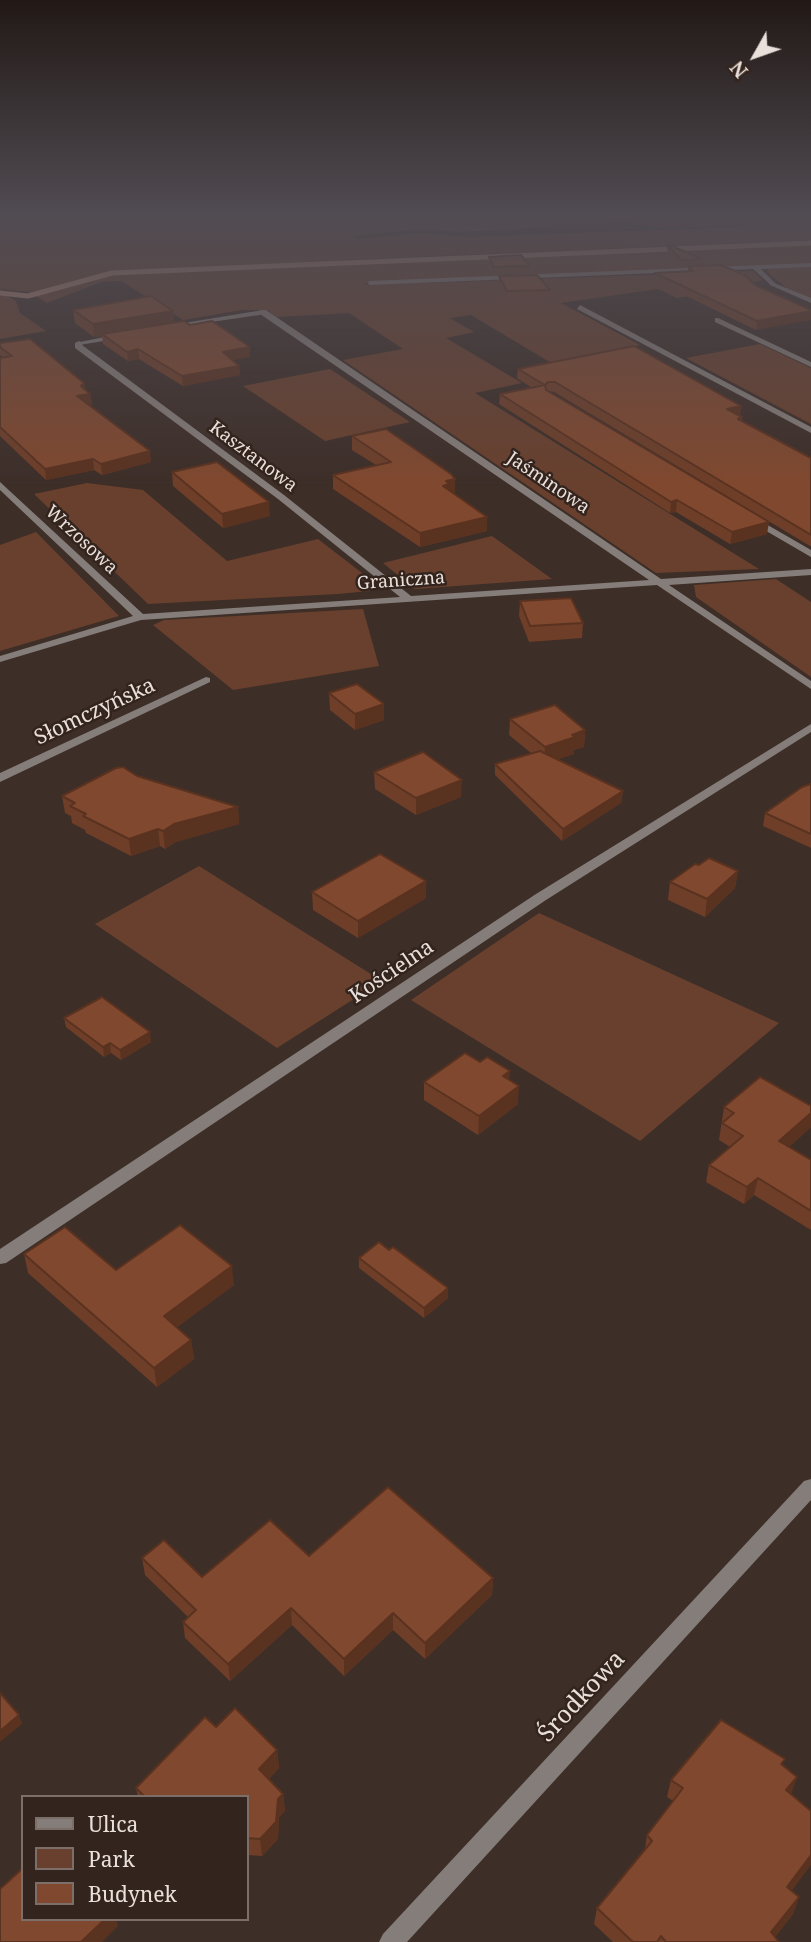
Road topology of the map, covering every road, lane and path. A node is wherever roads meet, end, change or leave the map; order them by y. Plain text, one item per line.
1 (580, 307) dead end
2 (718, 320) dead end
3 (157, 329) edge
4 (131, 334) edge
5 (811, 365) edge
6 (811, 430) edge
7 (0, 485) edge
8 (740, 511) edge
9 (811, 554) edge
10 (811, 572) edge
11 (661, 581) junction
12 (410, 599) junction
13 (140, 617) junction
14 (0, 659) edge
15 (206, 680) dead end
16 (811, 686) edge
17 (811, 727) edge
18 (0, 778) edge
19 (0, 1258) edge
20 (811, 1487) edge
21 (391, 1942) edge

1 - 6 street
2 - 5 street
3 - 11 street, Jaśminowa
4 - 12 street, Kasztanowa
7 - 13 street, Wrzosowa
8 - 9 street
10 - 11 street, Graniczna
11 - 12 street, Graniczna
11 - 16 street, Jaśminowa
12 - 13 street, Graniczna
13 - 14 street, Graniczna
15 - 18 street, Słomczyńska
17 - 19 street, Kościelna
20 - 21 street, Środkowa

